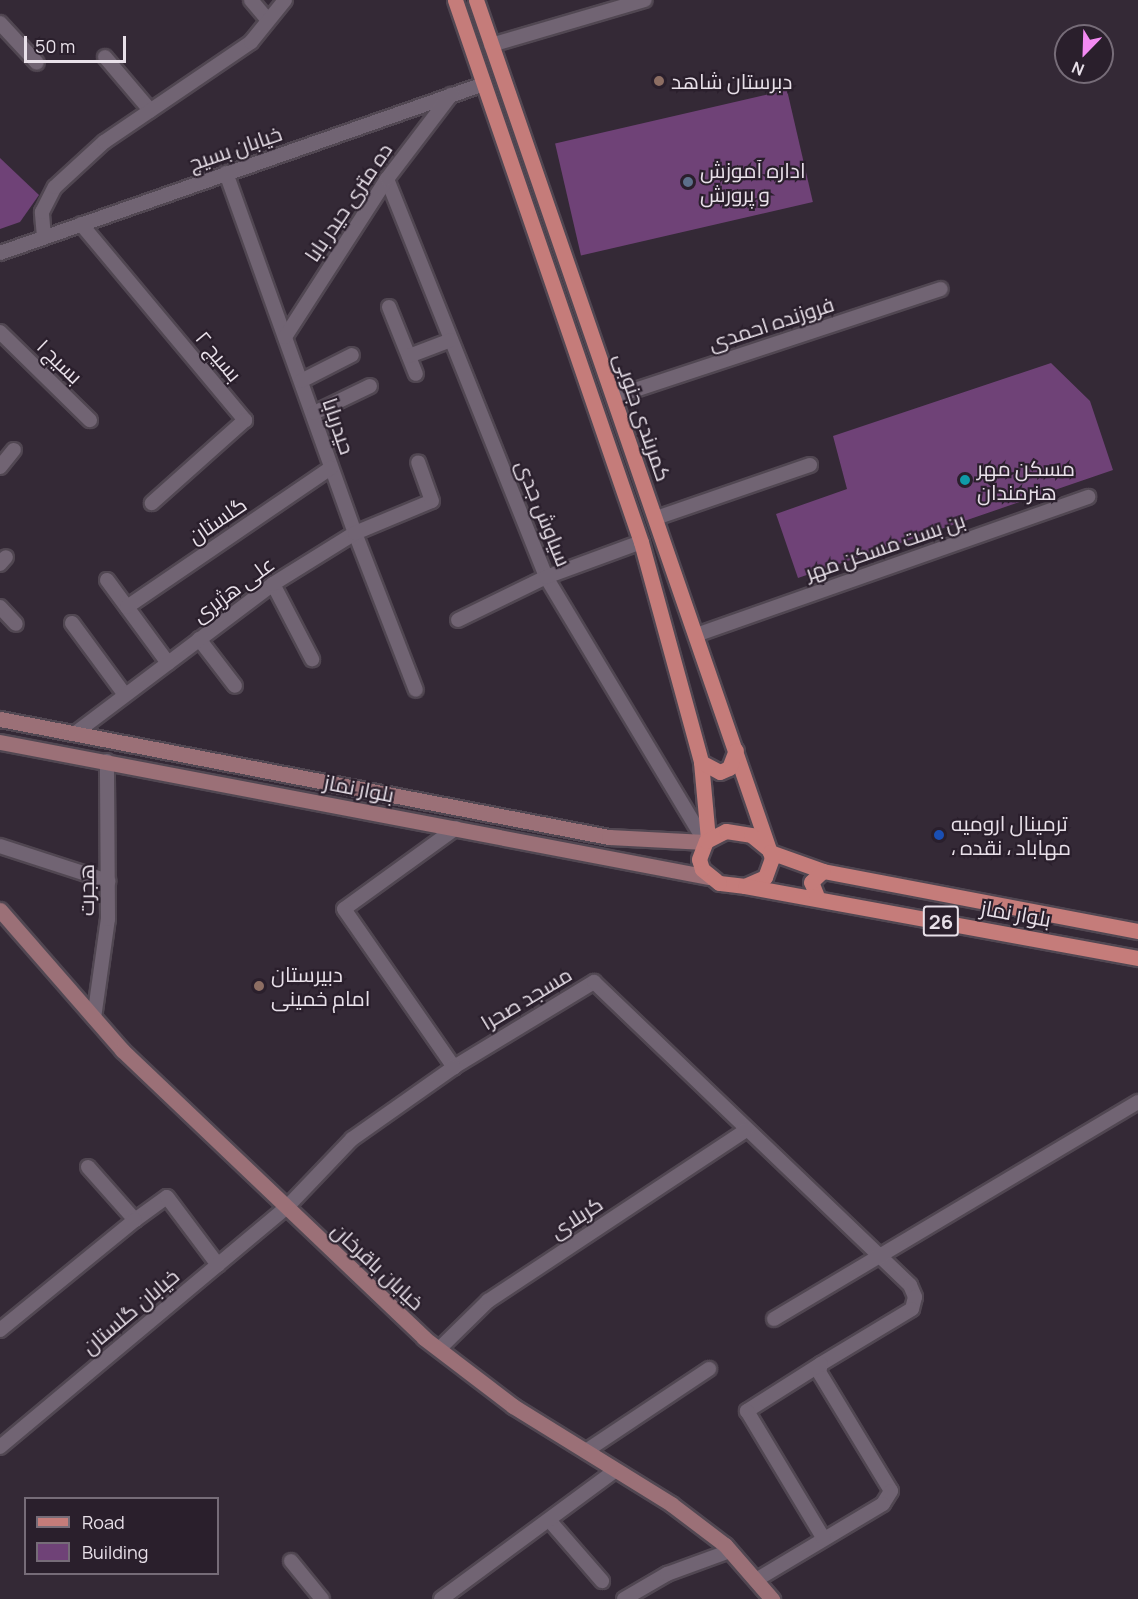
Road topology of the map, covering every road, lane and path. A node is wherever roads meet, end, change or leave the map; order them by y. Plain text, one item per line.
1 (251, 0) edge
2 (285, 0) edge
3 (455, 0) edge
4 (476, 0) edge
5 (645, 0) edge
6 (268, 20) junction
7 (0, 23) edge
8 (491, 45) junction
9 (472, 51) junction
10 (105, 57) dead end
11 (37, 63) dead end
12 (503, 77) junction
13 (484, 84) junction
14 (451, 95) junction
15 (150, 110) junction
16 (226, 173) junction
17 (387, 179) junction
18 (551, 217) junction
19 (81, 224) junction
20 (533, 224) junction
21 (44, 237) junction
22 (0, 253) edge
23 (941, 289) dead end
24 (389, 308) dead end
25 (0, 332) edge
26 (285, 337) junction
27 (451, 340) junction
28 (352, 355) dead end
29 (409, 356) junction
30 (416, 374) dead end
31 (301, 381) junction
32 (370, 386) dead end
33 (614, 397) junction
34 (314, 413) junction
35 (90, 420) dead end
36 (14, 450) dead end
37 (418, 462) dead end
38 (810, 465) dead end
39 (0, 467) edge
40 (331, 468) junction
41 (1088, 497) dead end
42 (152, 504) dead end
43 (656, 518) junction
44 (355, 533) junction
45 (641, 542) junction
46 (546, 577) junction
47 (107, 580) dead end
48 (273, 584) junction
49 (0, 607) edge
50 (127, 607) junction
51 (458, 620) dead end
52 (72, 623) dead end
53 (16, 624) dead end
54 (696, 635) junction
55 (199, 639) junction
56 (312, 659) dead end
57 (168, 663) junction
58 (235, 686) dead end
59 (416, 690) dead end
60 (125, 695) junction
61 (0, 719) edge
62 (74, 734) junction
63 (0, 742) edge
64 (736, 750) junction
65 (106, 761) junction
66 (701, 762) junction
67 (456, 828) junction
68 (649, 838) junction
69 (707, 840) junction
70 (0, 846) edge
71 (769, 851) junction
72 (652, 866) junction
73 (824, 871) junction
74 (709, 877) junction
75 (108, 881) junction
76 (744, 886) junction
77 (818, 900) junction
78 (0, 910) edge
79 (1138, 931) edge
80 (1138, 958) edge
81 (94, 1018) junction
82 (454, 1067) junction
83 (1138, 1102) edge
84 (746, 1130) junction
85 (88, 1167) dead end
86 (286, 1208) junction
87 (135, 1220) junction
88 (882, 1255) junction
89 (218, 1265) junction
90 (774, 1319) dead end
91 (0, 1330) edge
92 (439, 1349) junction
93 (821, 1364) junction
94 (709, 1369) dead end
95 (0, 1447) edge
96 (586, 1451) junction
97 (616, 1470) junction
98 (549, 1520) junction
99 (824, 1539) junction
100 (730, 1551) junction
101 (291, 1561) dead end
102 (756, 1580) junction
103 (602, 1581) dead end
104 (322, 1599) edge
105 (441, 1599) edge
106 (624, 1599) edge
107 (772, 1599) edge

1 - 6 street
2 - 6 street
3 - 9 main road, کمربندی جنوبی
4 - 8 main road, کمربندی جنوبی
5 - 8 street
6 - 15 street
7 - 11 street
8 - 9 main road
8 - 12 main road, کمربندی جنوبی
9 - 13 main road, کمربندی جنوبی
10 - 15 street
12 - 13 main road
12 - 18 main road, کمربندی جنوبی
13 - 14 street, خیابان بسیج
13 - 20 main road, کمربندی جنوبی
14 - 16 street, خیابان بسیج
14 - 17 street, ده متری حیدر بابا
15 - 21 street
16 - 19 street, خیابان بسیج
16 - 26 street, حیدربابا
17 - 26 street, ده متری حیدر بابا
17 - 27 street, سیاوش جدی
18 - 20 main road
18 - 33 main road, کمربندی جنوبی
19 - 21 street, خیابان بسیج
19 - 42 street, بسیج ۲
20 - 45 main road, کمربندی جنوبی
21 - 22 street, خیابان بسیج
23 - 33 street, فروزنده احمدی
24 - 29 street
25 - 35 street, بسیج ۱
26 - 31 street, حیدربابا
27 - 29 street
27 - 46 street, سیاوش جدی
28 - 31 street
29 - 30 street
31 - 34 street, حیدربابا
32 - 34 street
33 - 43 main road, کمربندی جنوبی
34 - 40 street, حیدربابا
36 - 39 street
37 - 44 street, علی هژبری
38 - 43 street
40 - 44 street, حیدربابا
40 - 50 street, گلستان
41 - 54 street, بن بست مسکن مهر
43 - 54 main road, کمربندی جنوبی
44 - 48 street, علی هژبری
44 - 59 street, حیدربابا
45 - 46 street
45 - 66 main road, کمربندی جنوبی
46 - 51 street
46 - 69 street, سیاوش جدی
47 - 50 street
48 - 55 street, علی هژبری
48 - 56 street
49 - 53 street
50 - 57 street
52 - 60 street
54 - 64 main road, کمربندی جنوبی
55 - 57 street, علی هژبری
55 - 58 street
57 - 60 street, علی هژبری
60 - 62 street, علی هژبری
61 - 62 main road, بلوار نماز / 26
62 - 68 main road, بلوار نماز / 26
63 - 65 main road, بلوار نماز / 26
64 - 66 main road
64 - 71 main road, کمربندی جنوبی
65 - 67 main road, بلوار نماز / 26
65 - 75 street, هجرت
66 - 69 main road, کمربندی جنوبی
67 - 72 main road, بلوار نماز / 26
67 - 82 street
68 - 69 main road, بلوار نماز / 26
68 - 72 main road
69 - 71 main road, 26
69 - 74 main road
70 - 75 street
71 - 73 main road, بلوار نماز / 26
71 - 76 main road
72 - 74 main road, بلوار نماز / 26
73 - 77 main road
73 - 79 main road, بلوار نماز / 26
74 - 76 main road, 26
75 - 81 street, هجرت
76 - 77 main road, بلوار نماز / 26
77 - 80 main road, بلوار نماز / 26
78 - 81 main road, خیابان باقرخان
81 - 86 main road, خیابان باقرخان
82 - 84 street, مسجد صحرا
82 - 86 street, خیابان گلستان
83 - 88 street
84 - 88 street, مسجد صحرا
84 - 92 street, کربلای
85 - 87 street
86 - 89 street, خیابان گلستان
86 - 92 main road, خیابان باقرخان
87 - 89 street
87 - 91 street
88 - 90 street
88 - 93 street, مسجد صحرا
89 - 95 street, خیابان گلستان
92 - 96 main road, خیابان باقرخان
93 - 99 street
93 - 99 street
94 - 96 street
96 - 97 main road, خیابان باقرخان
97 - 98 street
97 - 100 main road, خیابان باقرخان
98 - 103 street
98 - 105 street
99 - 102 street
100 - 102 main road, خیابان باقرخان
100 - 106 street
101 - 104 street
102 - 107 main road, خیابان باقرخان

